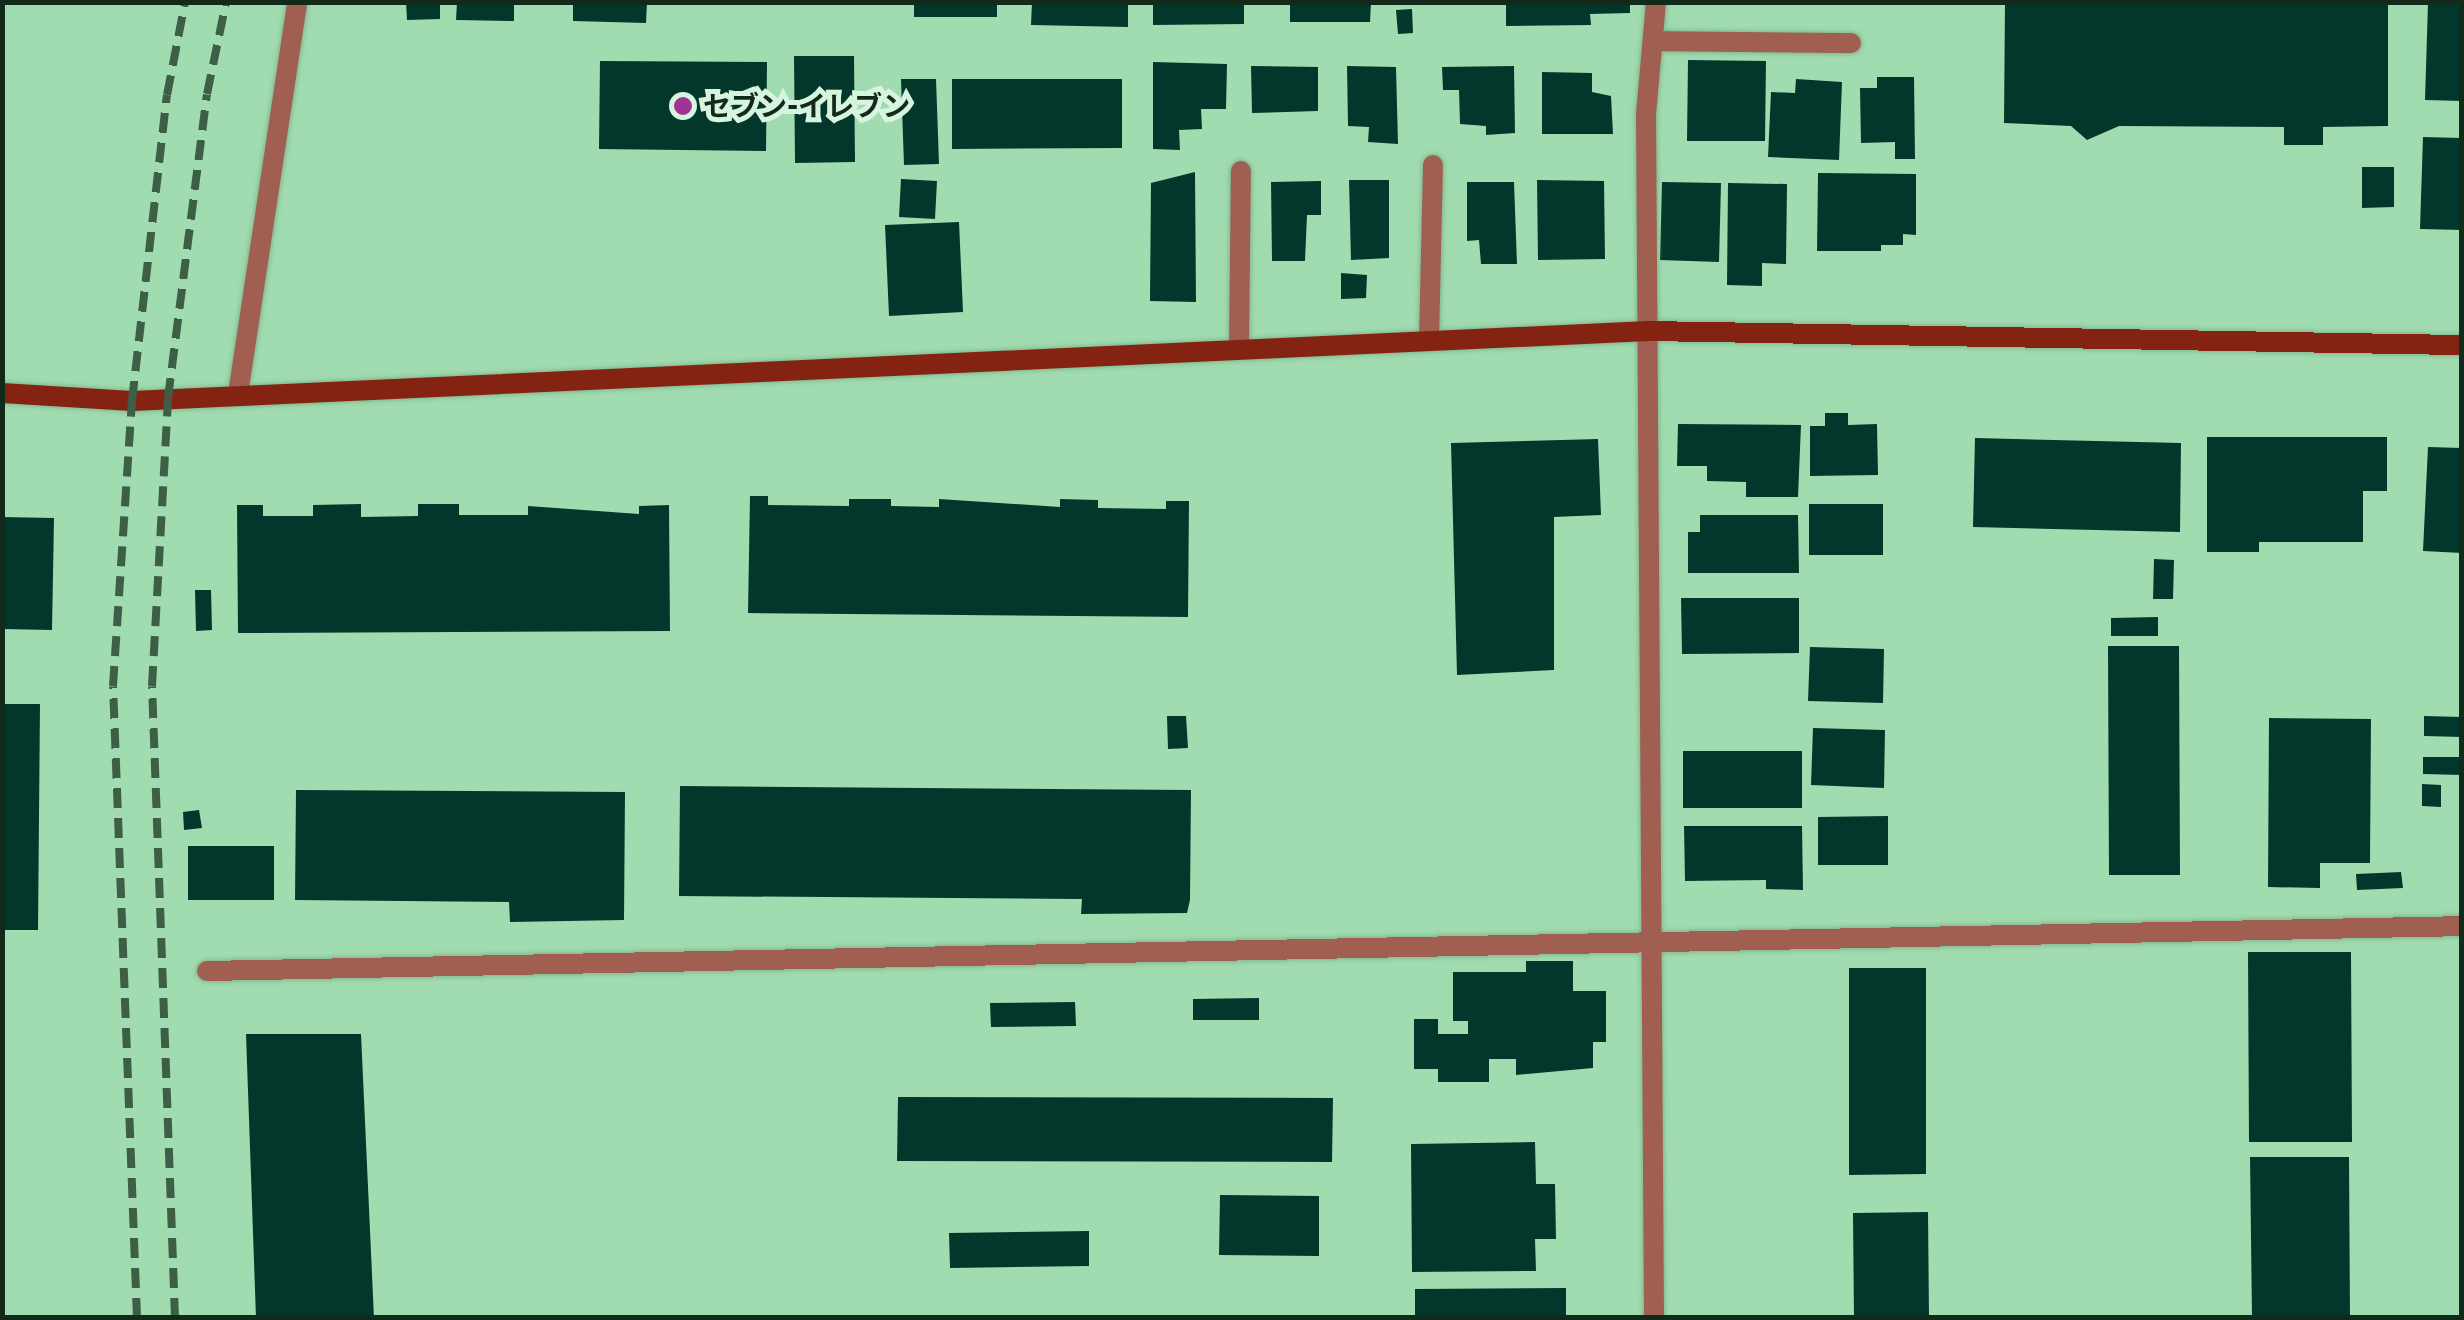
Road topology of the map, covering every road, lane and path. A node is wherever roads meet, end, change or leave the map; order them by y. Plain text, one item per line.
1 (296, 2) edge
2 (1656, 2) edge
3 (1653, 41) junction
4 (1851, 43) dead end
5 (1433, 165) dead end
6 (1241, 171) dead end
7 (1648, 331) junction
8 (1429, 341) junction
9 (2462, 345) edge
10 (1238, 350) junction
11 (2, 392) edge
12 (238, 394) junction
13 (2462, 926) edge
14 (1652, 943) junction
15 (206, 972) dead end
16 (1654, 1318) edge

1 - 12 street
2 - 3 street
3 - 4 street
3 - 7 street
5 - 8 street
6 - 10 street
7 - 8 street
7 - 9 street
7 - 14 street
8 - 10 street
10 - 12 street
11 - 12 street
13 - 14 street
14 - 15 street
14 - 16 street

